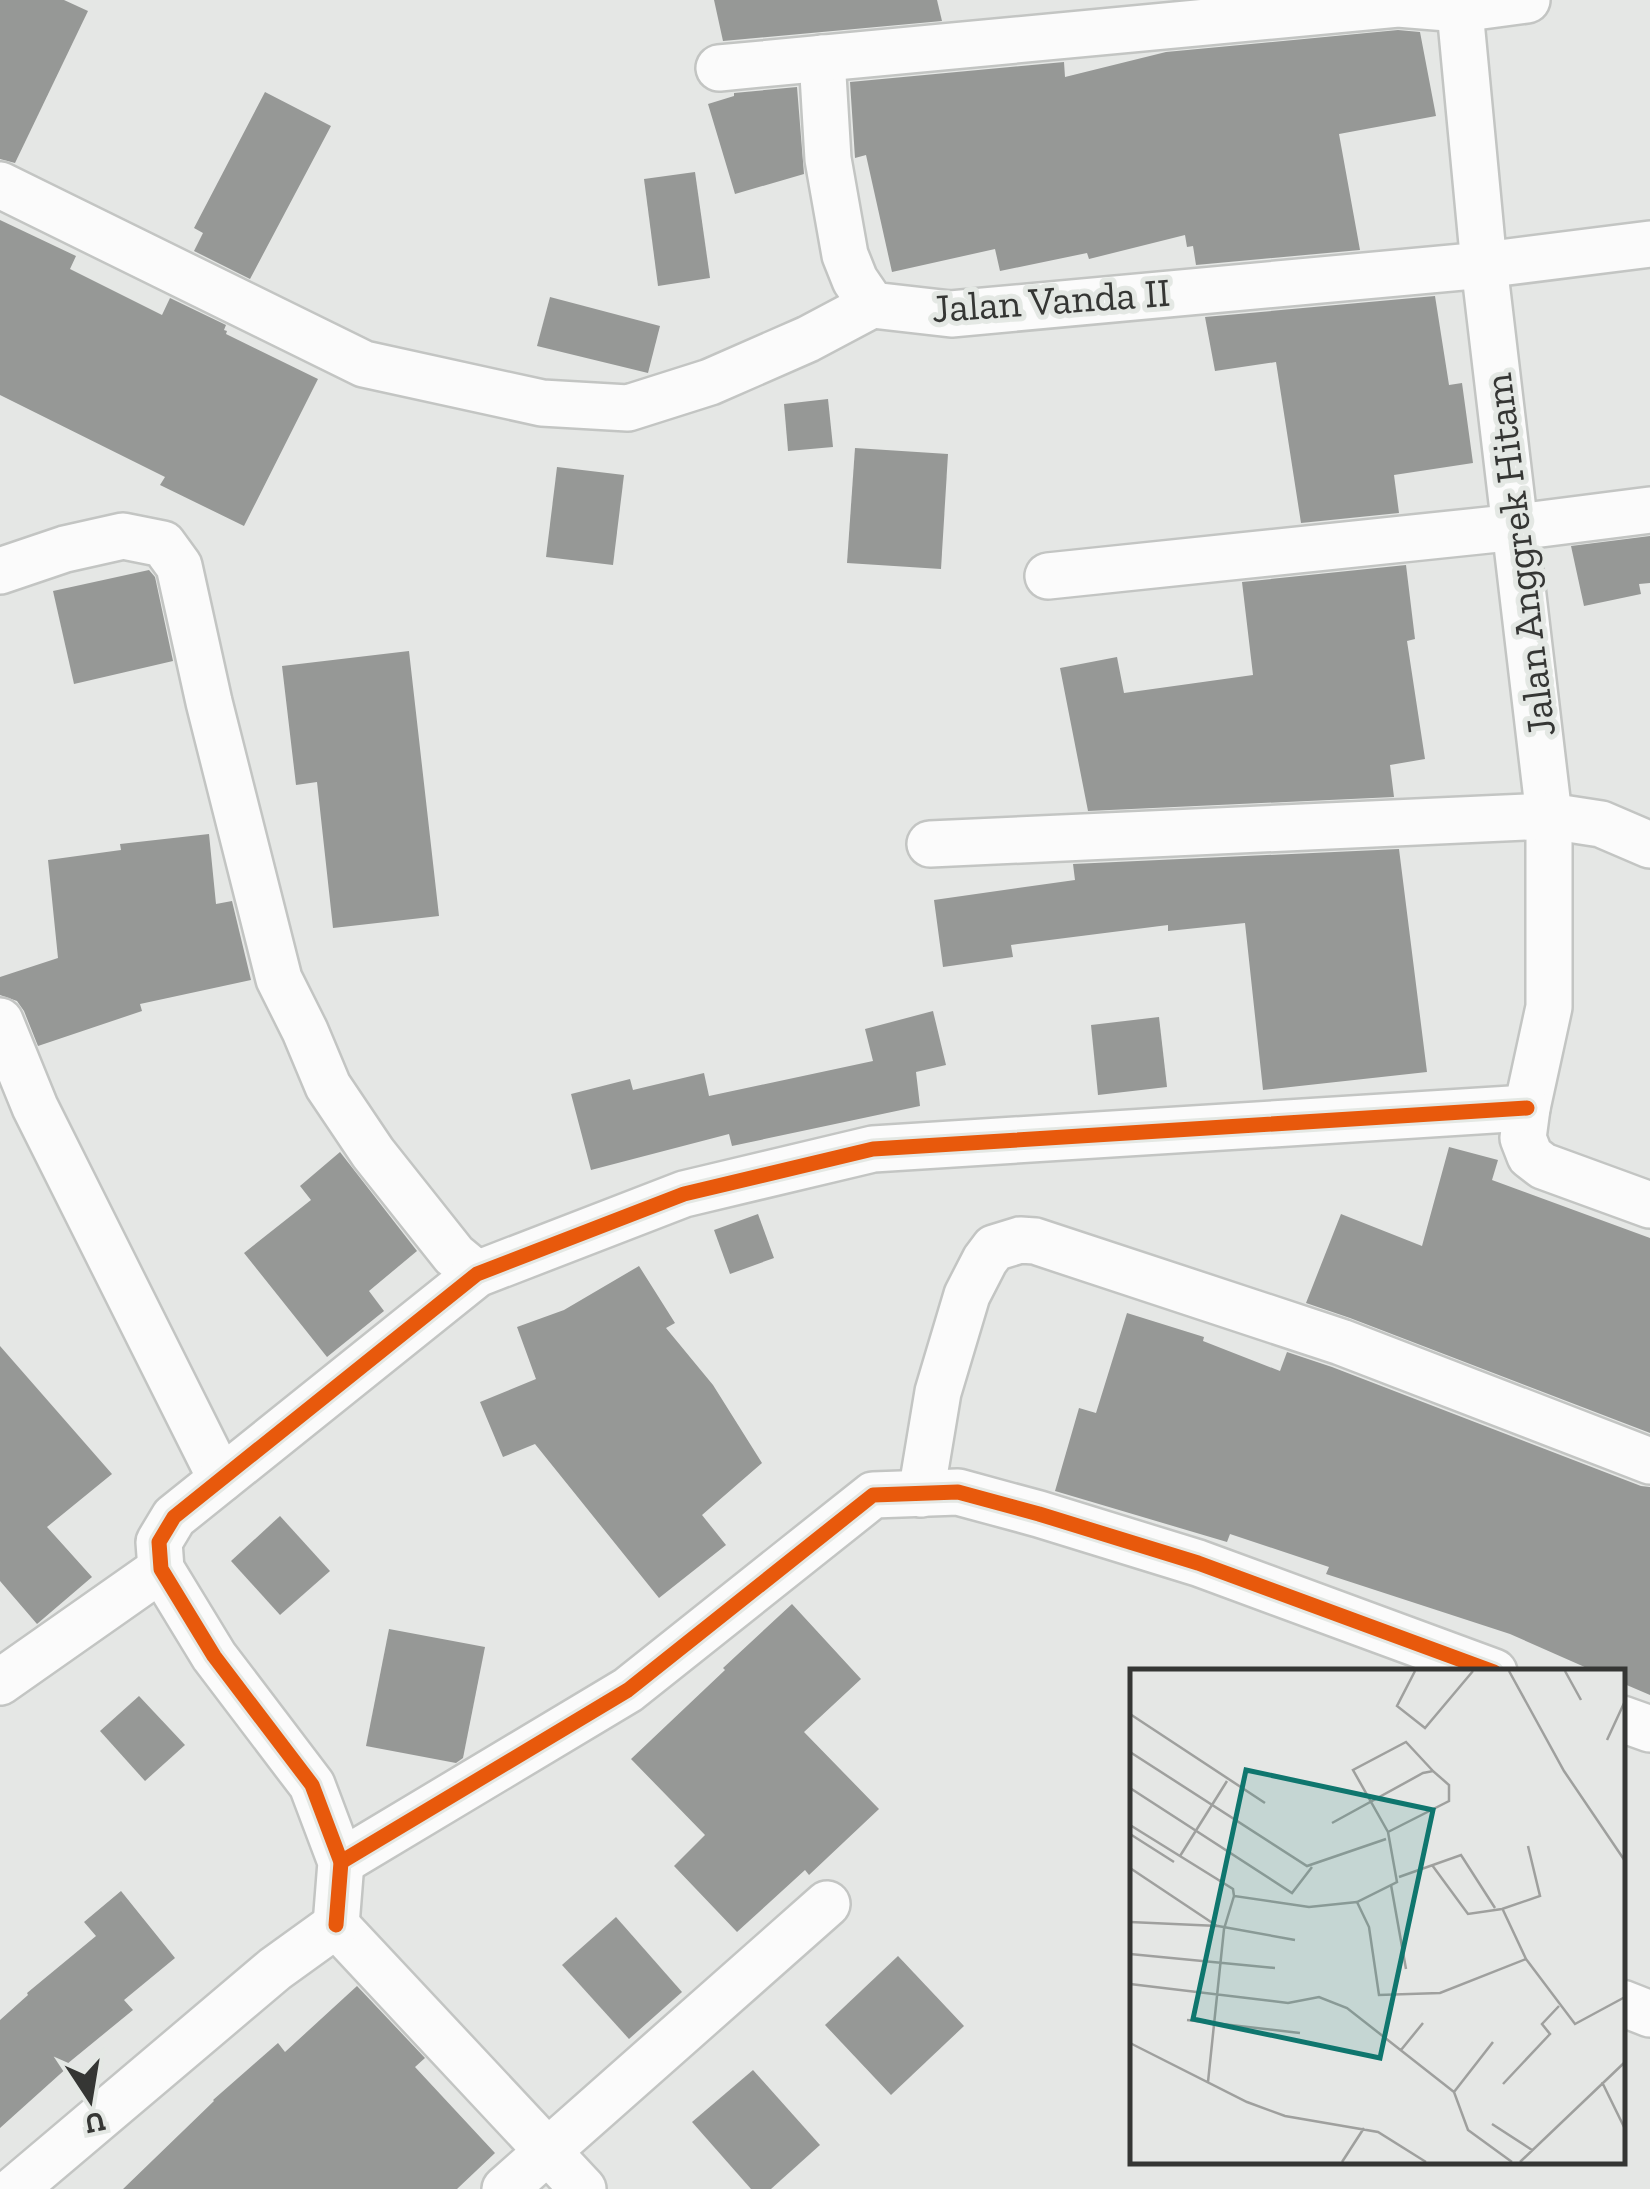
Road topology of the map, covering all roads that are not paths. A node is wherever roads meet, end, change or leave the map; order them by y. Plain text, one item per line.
1 (1527, 0) edge
2 (1460, 5) edge
3 (822, 58) junction
4 (719, 68) dead end
5 (0, 185) edge
6 (1650, 244) edge
7 (1484, 265) junction
8 (872, 305) junction
9 (1650, 510) edge
10 (1517, 527) junction
11 (0, 571) edge
12 (1048, 576) dead end
13 (1650, 815) edge
14 (1549, 816) junction
15 (1601, 824) junction
16 (930, 844) dead end
17 (1650, 845) edge
18 (0, 1021) edge
19 (1526, 1108) junction
20 (1650, 1204) edge
21 (477, 1274) junction
22 (1650, 1461) edge
23 (221, 1479) junction
24 (921, 1494) junction
25 (162, 1569) junction
26 (1486, 1669) edge
27 (0, 1682) edge
28 (1625, 1719) edge
29 (1650, 1728) edge
30 (341, 1862) junction
31 (827, 1904) dead end
32 (336, 1925) junction
33 (1625, 2003) edge
34 (1650, 2014) edge
35 (548, 2151) junction
36 (14, 2189) edge
37 (505, 2189) edge
38 (583, 2189) edge

1 - 2 street
2 - 3 street
2 - 7 street, Jalan Anggrek Hitam
3 - 4 street
3 - 8 street, Jalan Vanda II
5 - 8 street
6 - 7 street, Jalan Vanda II
7 - 8 street, Jalan Vanda II
7 - 10 street, Jalan Anggrek Hitam
9 - 10 street
10 - 12 street
10 - 14 street, Jalan Anggrek Hitam
11 - 21 street
13 - 15 street
14 - 15 street
14 - 16 street
14 - 19 street, Jalan Anggrek Hitam
15 - 17 street
18 - 23 street
19 - 20 street, Jalan Anggrek Hitam
19 - 21 street
21 - 23 street
22 - 24 street
23 - 25 street
24 - 26 street
24 - 30 street
25 - 27 street
25 - 30 street
28 - 29 street
30 - 32 street
31 - 35 street
32 - 35 street
32 - 36 street
33 - 34 street
35 - 37 street
35 - 38 street

